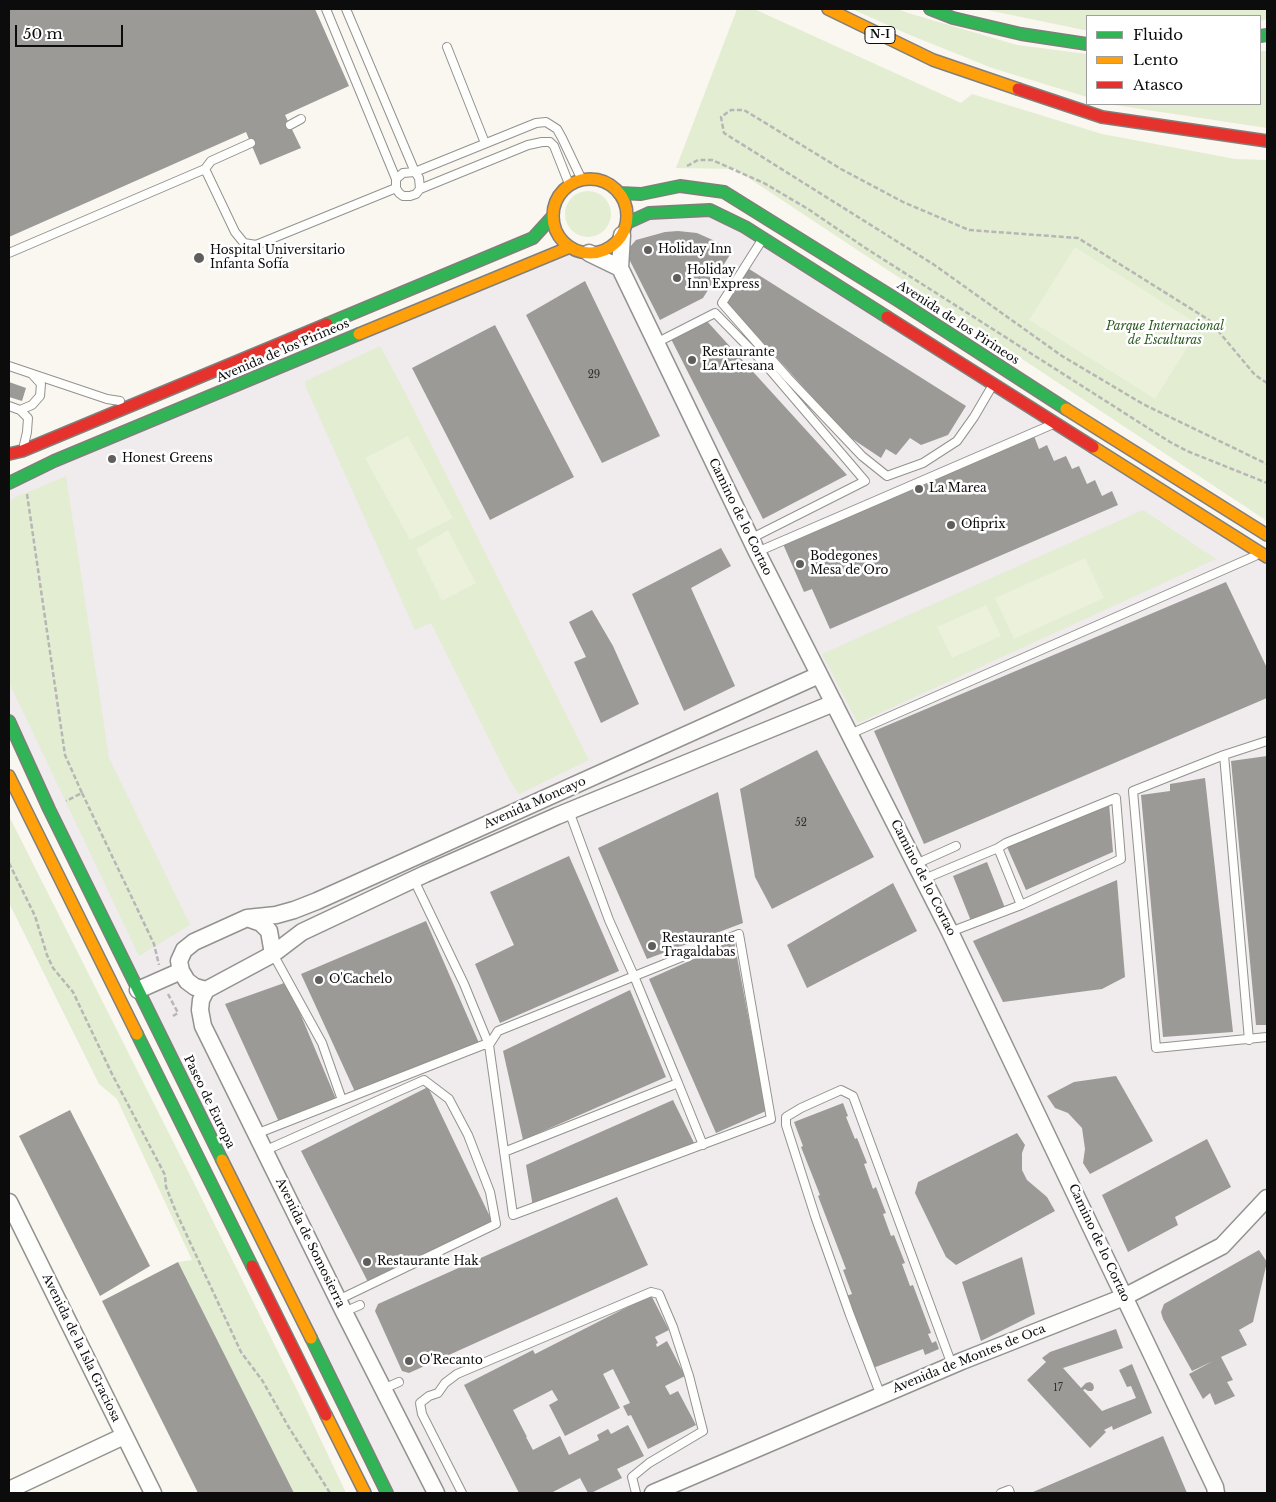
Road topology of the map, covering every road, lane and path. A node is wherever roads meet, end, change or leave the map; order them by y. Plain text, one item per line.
1 (326, 9) edge
2 (346, 9) edge
3 (828, 9) edge
4 (930, 9) edge
5 (1086, 44) edge
6 (447, 47) dead end
7 (301, 119) dead end
8 (290, 125) dead end
9 (1267, 141) edge
10 (251, 143) dead end
11 (485, 144) junction
12 (206, 169) junction
13 (415, 172) junction
14 (396, 179) junction
15 (582, 180) junction
16 (569, 184) junction
17 (680, 186) junction
18 (396, 188) junction
19 (420, 189) junction
20 (619, 193) junction
21 (553, 216) junction
22 (624, 229) junction
23 (763, 238) junction
24 (570, 247) junction
25 (9, 253) edge
26 (589, 253) junction
27 (620, 268) junction
28 (656, 343) junction
29 (9, 366) edge
30 (31, 373) junction
31 (1267, 382) edge
32 (993, 384) junction
33 (136, 404) junction
34 (9, 406) edge
35 (20, 410) junction
36 (1055, 423) junction
37 (22, 450) junction
38 (9, 454) edge
39 (1267, 464) edge
40 (9, 483) edge
41 (1267, 483) edge
42 (26, 487) dead end
43 (1267, 535) edge
44 (753, 546) junction
45 (1264, 555) edge
46 (819, 675) junction
47 (834, 703) junction
48 (9, 721) edge
49 (850, 734) junction
50 (1267, 742) edge
51 (1224, 755) junction
52 (9, 776) edge
53 (562, 792) junction
54 (82, 793) junction
55 (49, 809) junction
56 (569, 811) junction
57 (956, 846) dead end
58 (998, 848) junction
59 (9, 863) edge
60 (916, 864) junction
61 (414, 880) junction
62 (924, 880) junction
63 (1021, 905) junction
64 (247, 918) junction
65 (950, 932) junction
66 (273, 954) junction
67 (181, 971) junction
68 (634, 976) junction
69 (162, 980) junction
70 (138, 990) junction
71 (206, 990) junction
72 (155, 1025) junction
73 (1267, 1037) edge
74 (1249, 1040) junction
75 (489, 1045) junction
76 (678, 1082) junction
77 (342, 1100) junction
78 (256, 1134) junction
79 (703, 1145) junction
80 (264, 1151) junction
81 (504, 1152) junction
82 (1267, 1198) edge
83 (9, 1202) edge
84 (1124, 1297) junction
85 (360, 1305) dead end
86 (341, 1306) junction
87 (952, 1365) junction
88 (399, 1382) dead end
89 (383, 1390) junction
90 (881, 1396) junction
91 (124, 1436) junction
92 (9, 1490) edge
93 (153, 1493) edge
94 (330, 1493) edge
95 (365, 1493) edge
96 (387, 1493) edge
97 (436, 1493) edge
98 (462, 1493) edge
99 (636, 1493) edge
100 (653, 1493) edge
101 (1001, 1493) edge
102 (1010, 1493) edge
103 (1216, 1493) edge

1 - 14 lane
2 - 13 lane
3 - 9 main road, N-I
4 - 5 main road
6 - 11 lane
7 - 8 lane
10 - 12 lane
11 - 13 lane
11 - 15 lane
12 - 18 lane
12 - 25 lane
13 - 14 lane
13 - 19 lane
14 - 18 lane
15 - 16 main road
15 - 20 main road
16 - 19 lane
16 - 21 main road
17 - 20 main road, Avenida de los Pirineos
17 - 41 path
17 - 43 main road, Avenida de los Pirineos
18 - 19 lane
20 - 22 main road
21 - 24 main road
21 - 33 main road, Avenida de los Pirineos
22 - 23 main road
22 - 26 main road
22 - 27 street, Camino de lo Cortao
23 - 32 main road
23 - 32 lane
24 - 26 main road
24 - 40 main road, Avenida de los Pirineos
26 - 27 street
27 - 28 street, Camino de lo Cortao
28 - 44 street, Camino de lo Cortao
28 - 44 lane
29 - 30 lane
30 - 33 lane
30 - 35 lane
31 - 39 path
32 - 36 main road
33 - 37 main road, Avenida de los Pirineos
34 - 35 lane
35 - 37 lane
36 - 44 lane
36 - 45 main road
37 - 38 main road, Avenida de los Pirineos
42 - 54 path
44 - 46 street, Camino de lo Cortao
45 - 49 lane
46 - 47 street, Camino de lo Cortao
46 - 53 street, Avenida Moncayo
47 - 49 street, Camino de lo Cortao
47 - 56 street, Avenida Moncayo
48 - 55 main road, Paseo de Europa
49 - 60 street, Camino de lo Cortao
50 - 51 lane
51 - 74 lane
51 - 74 lane
52 - 95 main road
53 - 56 street
53 - 64 street, Avenida Moncayo
54 - 55 path
54 - 69 path
55 - 70 main road, Paseo de Europa
56 - 61 street, Avenida Moncayo
56 - 68 lane
57 - 60 lane
58 - 62 lane
58 - 63 lane
58 - 63 lane
59 - 94 path
60 - 62 street, Camino de lo Cortao
61 - 66 street, Avenida Moncayo
61 - 75 lane
62 - 65 street, Camino de lo Cortao
63 - 65 lane
64 - 66 street
64 - 67 street, Avenida Moncayo
65 - 84 street, Camino de lo Cortao
66 - 71 street, Avenida Moncayo
66 - 77 lane
67 - 69 street
67 - 71 street
68 - 75 lane
68 - 76 lane
68 - 79 lane
69 - 70 street
69 - 72 path
70 - 72 main road, Paseo de Europa
71 - 78 street, Avenida de Somosierra
72 - 96 main road, Paseo de Europa
73 - 74 lane
75 - 77 lane
75 - 81 lane
76 - 79 lane
76 - 81 lane
77 - 78 lane
78 - 80 street, Avenida de Somosierra
79 - 81 lane
80 - 86 street, Avenida de Somosierra
80 - 86 lane
82 - 84 street, Avenida de Montes de Oca
83 - 91 street, Avenida de la Isla Graciosa
84 - 87 street, Avenida de Montes de Oca
84 - 103 street, Camino de lo Cortao
85 - 86 lane
86 - 89 street, Avenida de Somosierra
87 - 90 street, Avenida de Montes de Oca
87 - 90 lane
88 - 89 lane
89 - 97 street, Avenida de Somosierra
90 - 100 street, Avenida de Montes de Oca
91 - 92 street
91 - 93 street, Avenida de la Isla Graciosa
98 - 99 lane
101 - 102 lane

